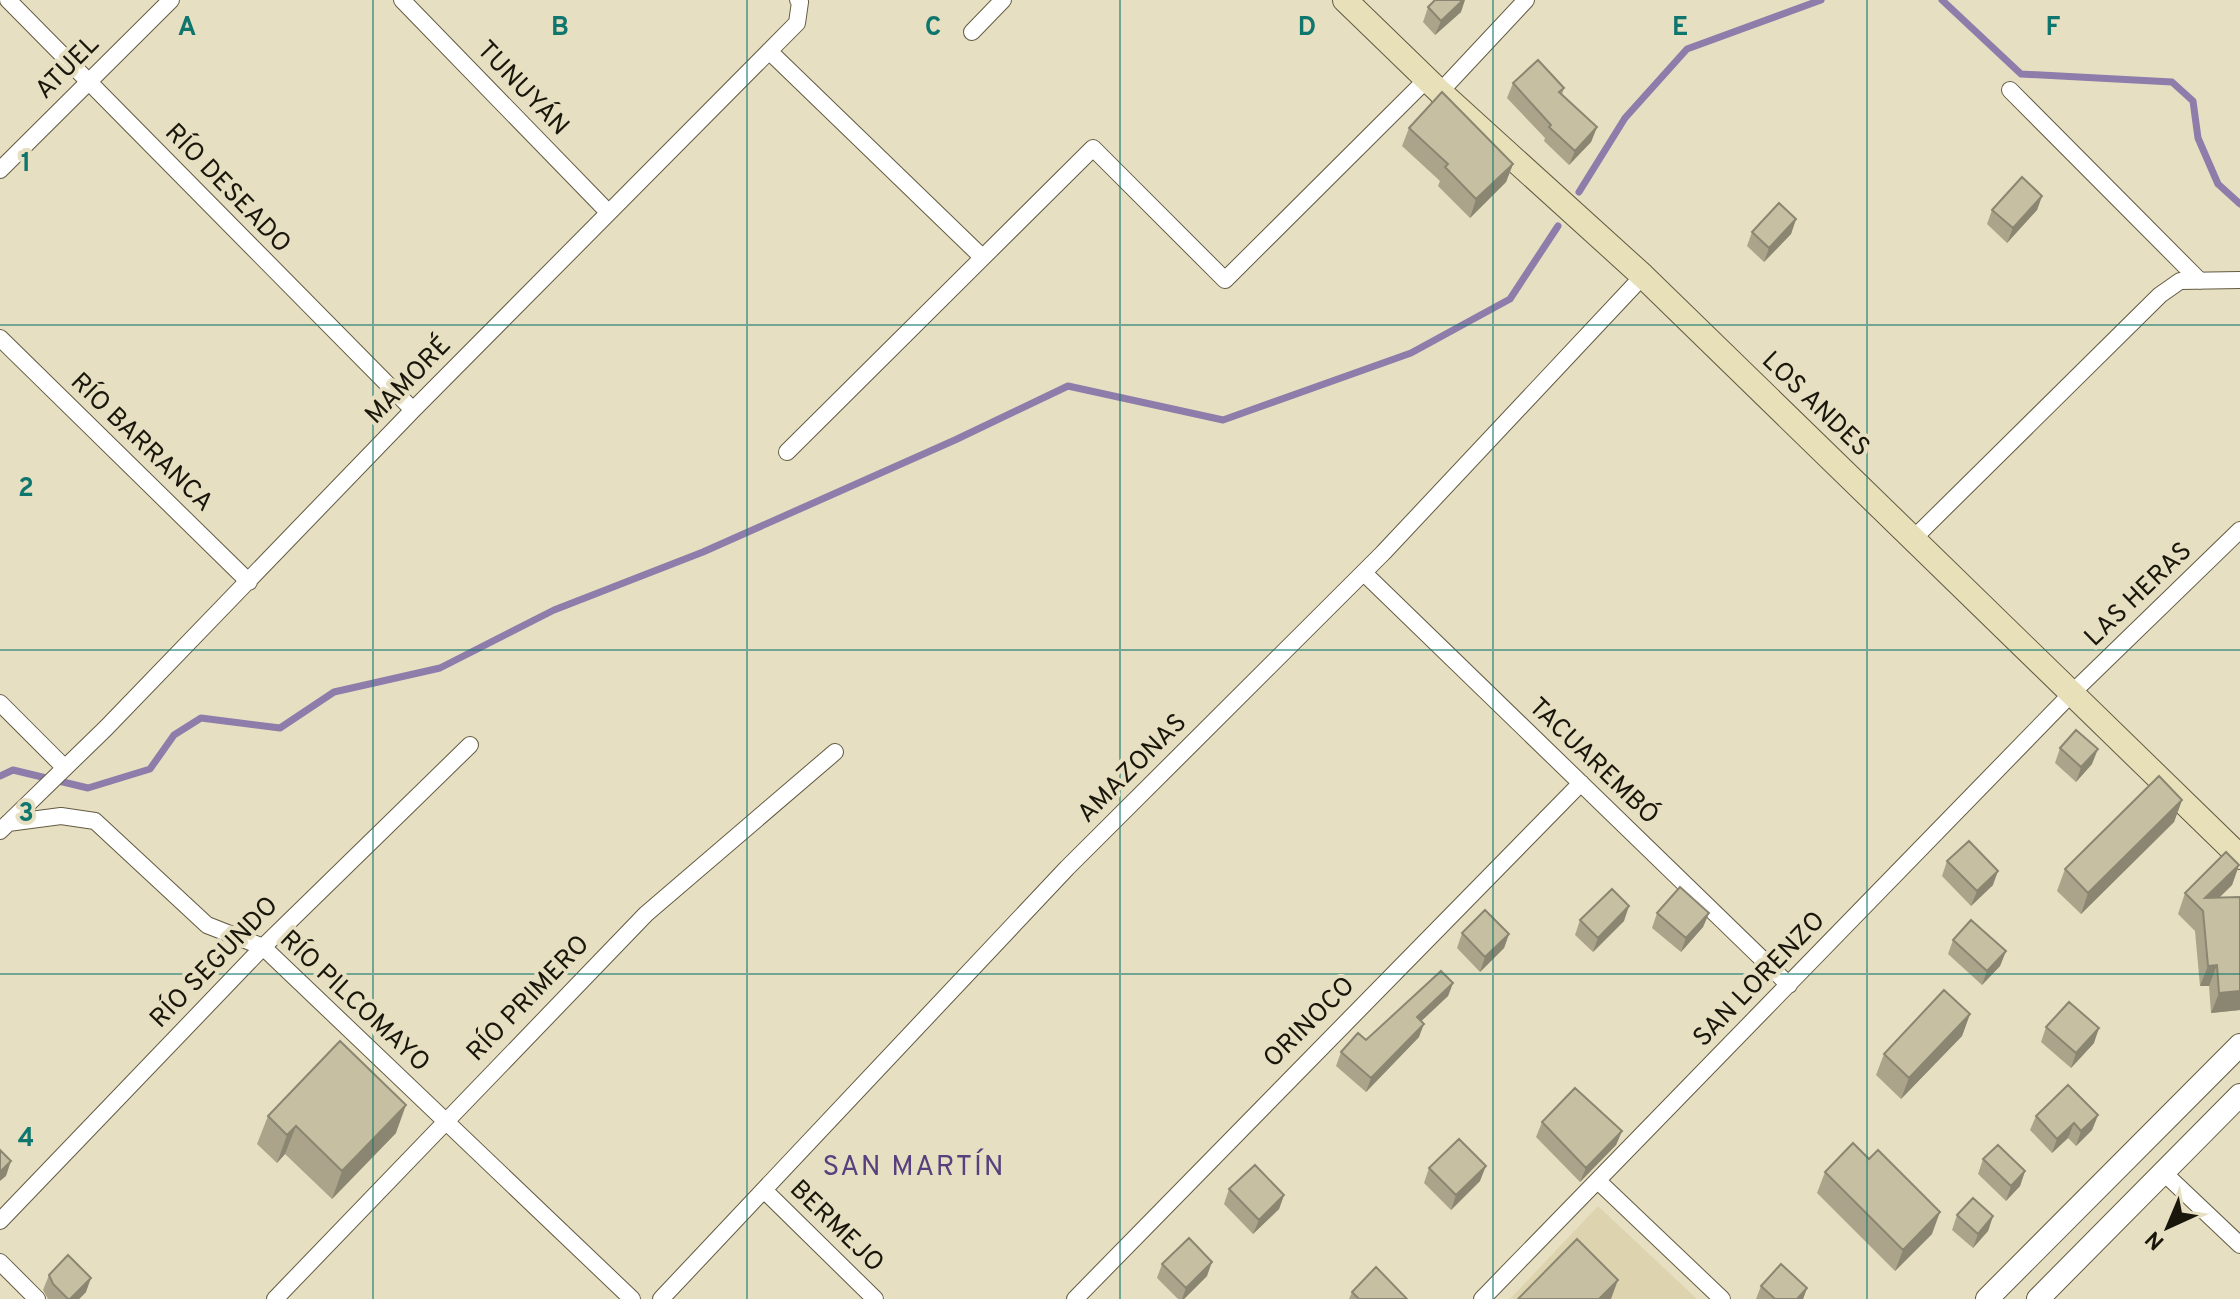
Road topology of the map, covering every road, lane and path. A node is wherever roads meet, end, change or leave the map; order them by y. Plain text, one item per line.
1 (8, 0) edge
2 (171, 0) edge
3 (402, 0) edge
4 (1003, 0) edge
5 (1345, 0) edge
6 (1526, 0) edge
7 (799, 1) edge
8 (972, 32) dead end
9 (769, 51) junction
10 (90, 80) junction
11 (1433, 85) junction
12 (2010, 90) dead end
13 (0, 170) edge
14 (608, 212) junction
15 (982, 257) junction
16 (1643, 276) junction
17 (2240, 280) edge
18 (2200, 281) junction
19 (0, 338) edge
20 (413, 410) junction
21 (787, 452) dead end
22 (2240, 530) edge
23 (1912, 540) junction
24 (1364, 573) junction
25 (249, 582) junction
26 (2072, 693) junction
27 (0, 703) edge
28 (470, 745) dead end
29 (835, 752) dead end
30 (64, 767) junction
31 (1581, 783) junction
32 (4, 827) edge
33 (2240, 857) edge
34 (263, 947) junction
35 (1789, 985) junction
36 (2240, 1045) edge
37 (2240, 1095) edge
38 (445, 1120) junction
39 (2163, 1172) junction
40 (1598, 1181) junction
41 (764, 1190) junction
42 (0, 1221) edge
43 (2240, 1245) edge
44 (0, 1262) edge
45 (37, 1299) edge
46 (275, 1299) edge
47 (632, 1299) edge
48 (661, 1299) edge
49 (875, 1299) edge
50 (1075, 1299) edge
51 (1482, 1299) edge
52 (1722, 1299) edge
53 (1987, 1299) edge
54 (2038, 1299) edge

1 - 10 street, RÍO DESEADO
2 - 10 street, ATUEL
3 - 14 street, TUNUYÁN
4 - 8 street
5 - 11 main road, LOS ANDES
6 - 11 street
7 - 9 street, MAMORÉ
9 - 14 street, MAMORÉ
9 - 15 street
10 - 13 street, ATUEL
10 - 20 street, RÍO DESEADO
11 - 15 street
11 - 16 main road, LOS ANDES
12 - 18 street
14 - 20 street, MAMORÉ
15 - 21 street
16 - 23 main road, LOS ANDES
16 - 24 street, AMAZONAS
17 - 18 street
18 - 23 street
19 - 25 street, RÍO BARRANCA
20 - 25 street, MAMORÉ
22 - 26 street, LAS HERAS
23 - 26 main road, LOS ANDES
24 - 31 street, TACUAREMBÓ
24 - 41 street, AMAZONAS
25 - 30 street, MAMORÉ
26 - 33 main road, LOS ANDES
26 - 35 street, SAN LORENZO
27 - 30 street
28 - 34 street, RÍO SEGUNDO
29 - 38 street, RÍO PRIMERO
30 - 32 street, MAMORÉ
31 - 35 street, TACUAREMBÓ
31 - 50 street, ORINOCO
32 - 34 street, RÍO PILCOMAYO
34 - 38 street, RÍO PILCOMAYO
34 - 42 street, RÍO SEGUNDO
35 - 40 street, SAN LORENZO
36 - 53 street
37 - 39 street
38 - 46 street, RÍO PRIMERO
38 - 47 street, RÍO PILCOMAYO
39 - 43 street
39 - 54 street
40 - 51 street, SAN LORENZO
40 - 52 street
41 - 48 street, AMAZONAS
41 - 49 street, BERMEJO
44 - 45 street

